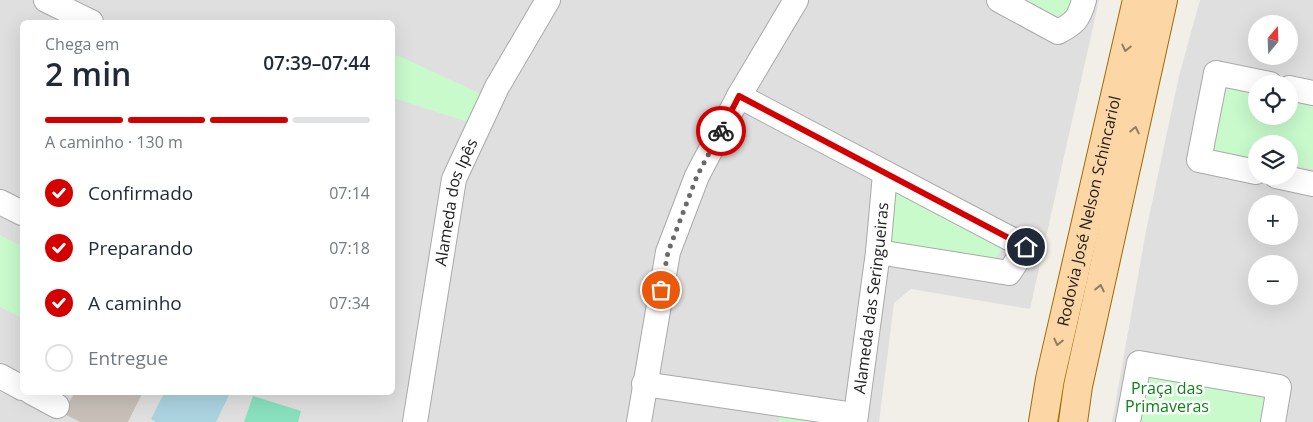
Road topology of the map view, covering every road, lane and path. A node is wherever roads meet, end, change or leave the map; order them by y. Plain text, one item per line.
1 (46, 0) edge
2 (548, 0) edge
3 (796, 0) edge
4 (998, 0) edge
5 (1084, 0) edge
6 (1137, 0) edge
7 (1164, 0) edge
8 (87, 20) edge
9 (1248, 80) edge
10 (1298, 90) edge
11 (1313, 93) edge
12 (739, 96) junction
13 (1248, 170) edge
14 (885, 174) junction
15 (1298, 181) edge
16 (1313, 184) edge
17 (0, 202) edge
18 (20, 212) edge
19 (878, 252) junction
20 (0, 376) edge
21 (644, 384) junction
22 (20, 387) edge
23 (37, 395) edge
24 (57, 406) dead end
25 (776, 413) edge
26 (855, 419) edge
27 (415, 422) edge
28 (638, 422) edge
29 (1043, 422) edge
30 (1073, 422) edge
31 (1128, 422) edge
32 (1273, 422) edge

1 - 8 street
2 - 27 street, Alameda dos Ipês
3 - 12 street
4 - 5 street
6 -> 29 main road, Rodovia José Nelson Schincariol
30 -> 7 main road, Rodovia José Nelson Schincariol
9 - 13 street
10 - 11 street
12 - 14 street
12 - 21 street
14 - 19 street, Alameda das Seringueiras
14 - 19 street
15 - 16 street
17 - 18 street
19 - 26 street, Alameda das Seringueiras
20 - 22 street
21 - 25 street
21 - 28 street
23 - 24 street
25 - 26 street
31 - 32 street

